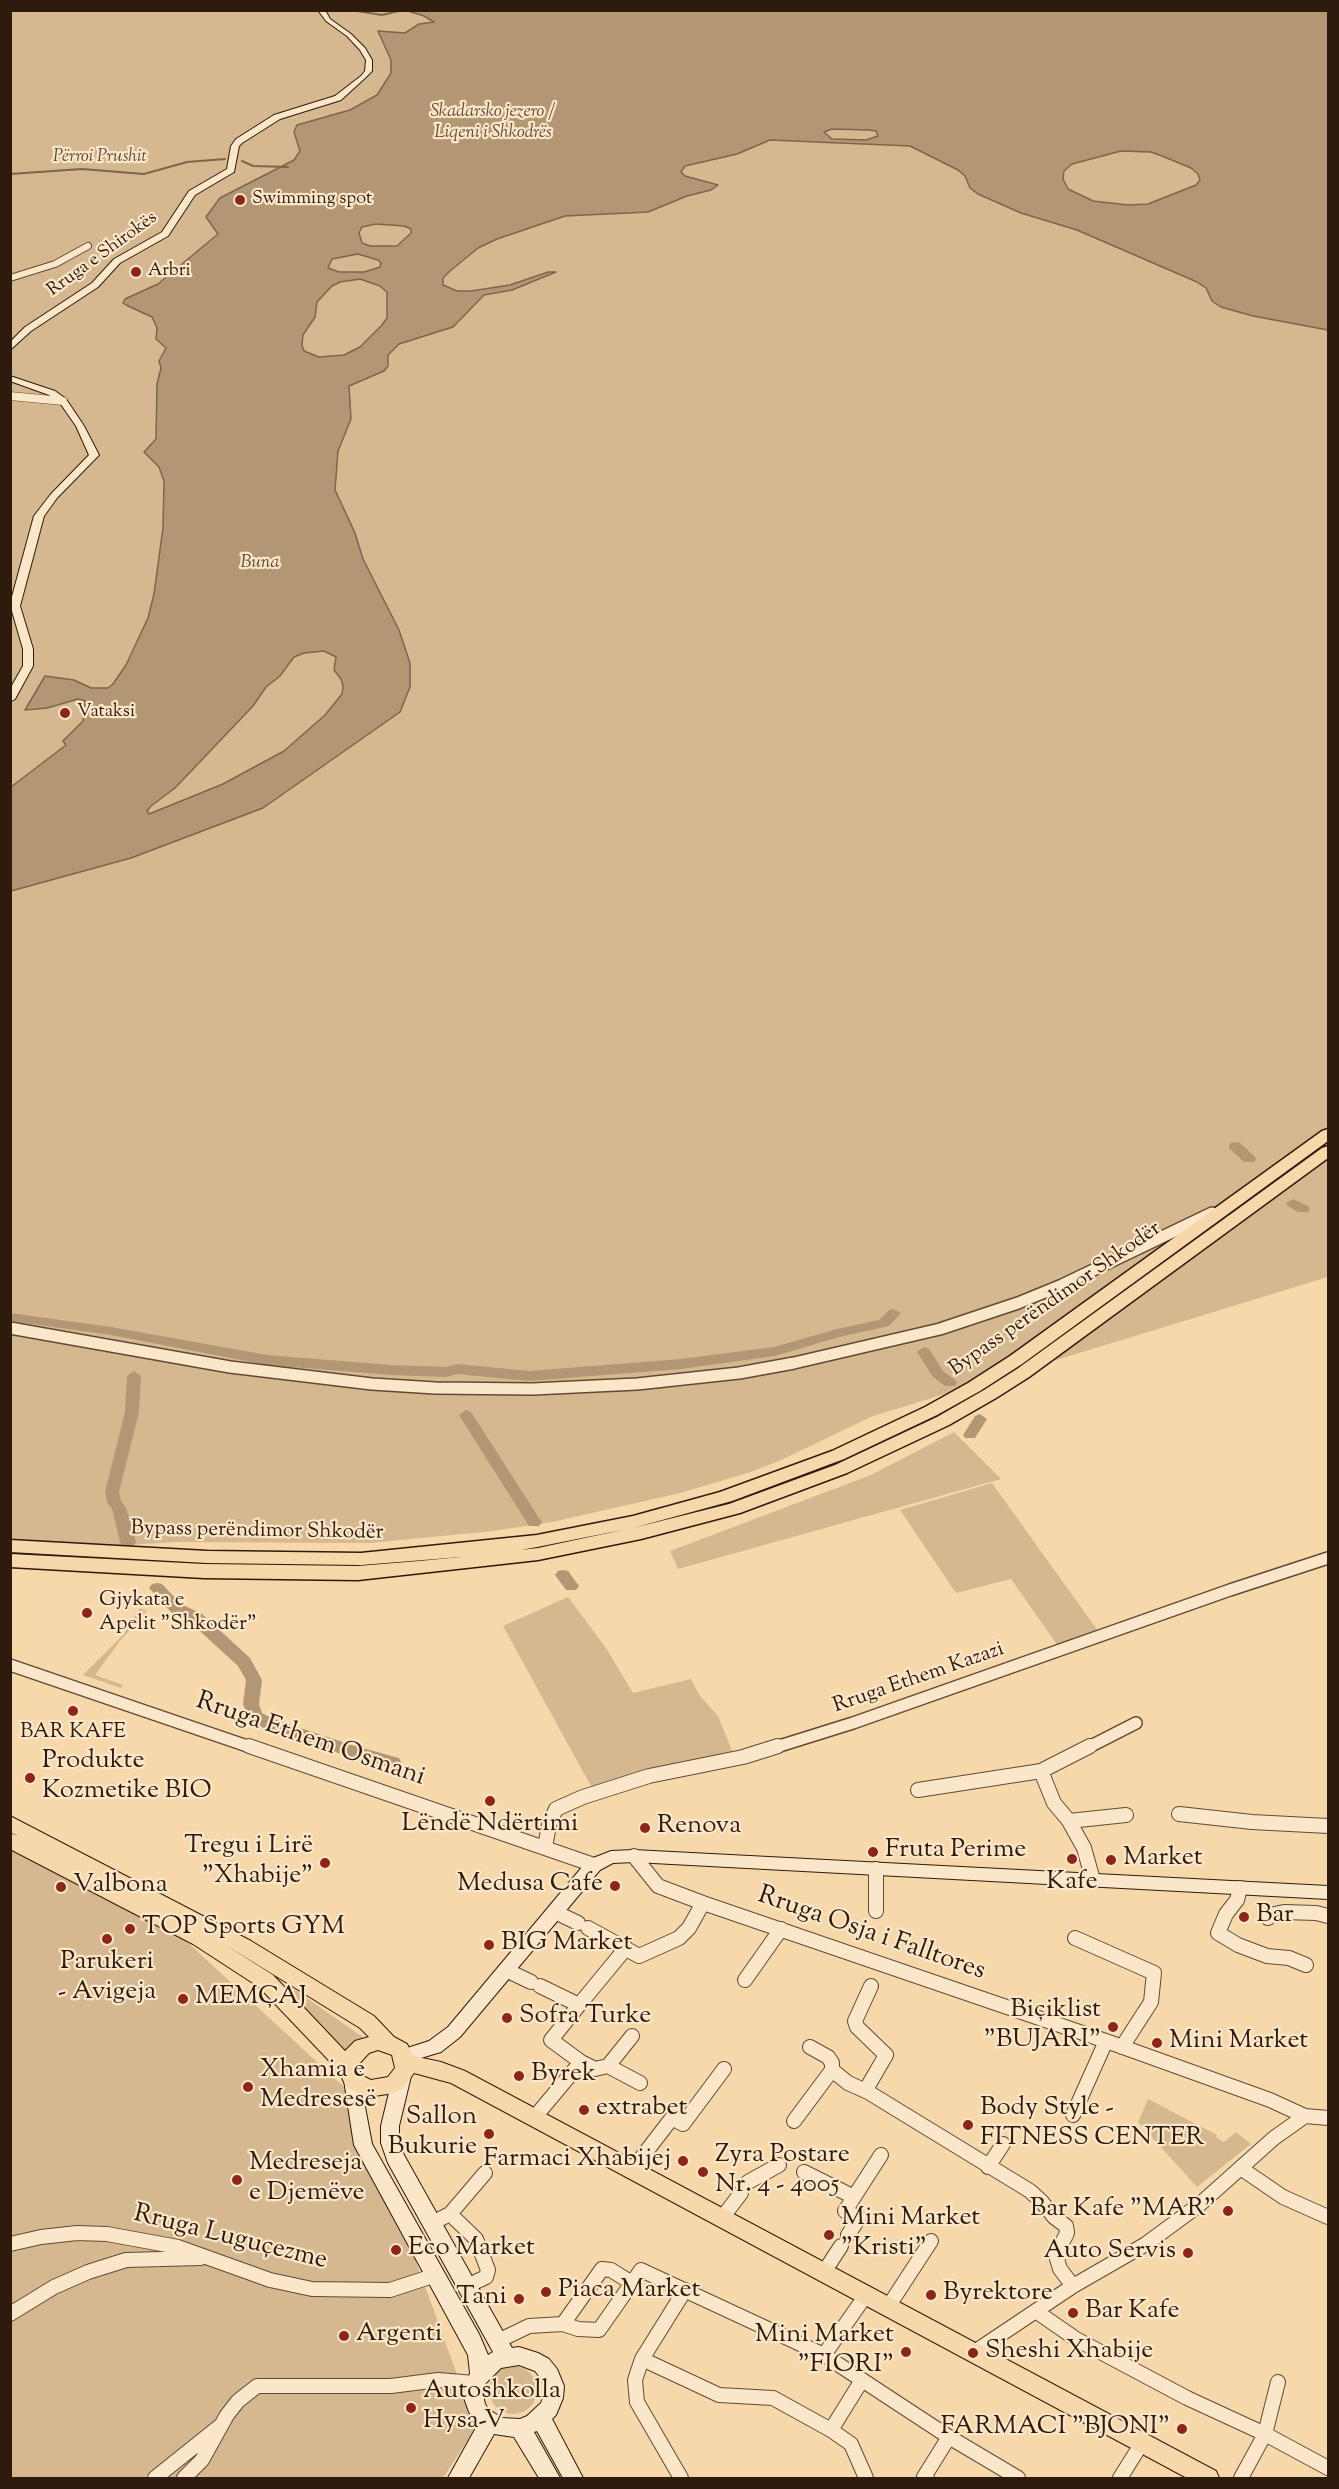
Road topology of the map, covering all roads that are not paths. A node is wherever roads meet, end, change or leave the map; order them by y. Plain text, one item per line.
1 (321, 10) edge
2 (88, 246) dead end
3 (10, 279) edge
4 (10, 348) edge
5 (10, 378) edge
6 (10, 396) edge
7 (63, 401) junction
8 (10, 699) edge
9 (1329, 1134) edge
10 (1329, 1151) edge
11 (1231, 1203) junction
12 (10, 1328) edge
13 (10, 1546) edge
14 (1329, 1558) edge
15 (10, 1560) edge
16 (10, 1665) edge
17 (1136, 1723) dead end
18 (1041, 1771) junction
19 (918, 1790) dead end
20 (1179, 1814) dead end
21 (1126, 1815) dead end
22 (1069, 1821) junction
23 (10, 1823) edge
24 (1329, 1826) edge
25 (10, 1840) edge
26 (545, 1846) junction
27 (634, 1856) junction
28 (594, 1865) junction
29 (876, 1869) junction
30 (1093, 1880) junction
31 (1240, 1888) junction
32 (1321, 1892) edge
33 (703, 1904) junction
34 (876, 1911) dead end
35 (555, 1912) junction
36 (1322, 1914) edge
37 (1268, 1918) dead end
38 (781, 1929) junction
39 (1075, 1938) dead end
40 (626, 1948) junction
41 (1306, 1965) dead end
42 (506, 1970) junction
43 (745, 1980) dead end
44 (871, 1986) dead end
45 (579, 2005) junction
46 (632, 2036) dead end
47 (1106, 2041) junction
48 (387, 2043) junction
49 (810, 2047) dead end
50 (1122, 2047) junction
51 (577, 2058) junction
52 (404, 2065) junction
53 (608, 2066) junction
54 (724, 2069) dead end
55 (831, 2070) junction
56 (351, 2076) junction
57 (640, 2083) dead end
58 (868, 2092) junction
59 (1073, 2115) dead end
60 (1305, 2116) junction
61 (534, 2118) junction
62 (1329, 2118) edge
63 (794, 2121) dead end
64 (1003, 2144) dead end
65 (881, 2155) dead end
66 (779, 2165) dead end
67 (988, 2168) junction
68 (1242, 2169) junction
69 (632, 2170) junction
70 (804, 2172) dead end
71 (485, 2174) dead end
72 (854, 2197) junction
73 (450, 2214) junction
74 (1329, 2217) edge
75 (722, 2218) junction
76 (432, 2223) junction
77 (931, 2241) dead end
78 (10, 2244) edge
79 (204, 2258) junction
80 (824, 2272) junction
81 (436, 2276) junction
82 (632, 2283) junction
83 (467, 2286) junction
84 (1073, 2286) junction
85 (685, 2290) junction
86 (866, 2295) junction
87 (888, 2307) junction
88 (1036, 2312) junction
89 (10, 2314) edge
90 (563, 2324) junction
91 (502, 2349) junction
92 (973, 2352) junction
93 (824, 2355) junction
94 (642, 2359) junction
95 (478, 2378) junction
96 (862, 2380) junction
97 (1278, 2382) dead end
98 (541, 2418) junction
99 (490, 2423) junction
100 (223, 2424) junction
101 (827, 2427) junction
102 (519, 2428) junction
103 (1265, 2434) junction
104 (949, 2437) junction
105 (1142, 2443) junction
106 (1329, 2468) edge
107 (155, 2478) edge
108 (184, 2478) edge
109 (458, 2478) edge
110 (550, 2478) edge
111 (573, 2478) edge
112 (681, 2478) edge
113 (866, 2478) edge
114 (927, 2478) edge
115 (1018, 2478) edge
116 (1120, 2478) edge
117 (1208, 2478) edge
118 (1241, 2478) edge

1 - 4 main road, Rruga e Shirokës
2 - 3 street
5 - 7 main road
6 - 7 street
7 - 8 main road
9 - 11 highway, Bypass perëndimor Shkodër
10 - 15 highway, Bypass perëndimor Shkodër
11 - 12 street
11 - 13 highway, Bypass perëndimor Shkodër
14 - 26 street, Rruga Ethem Kazazi
16 - 26 street, Rruga Ethem Osmani
17 - 18 street
18 - 19 street
18 - 22 street
20 - 24 street
21 - 22 street
22 - 30 street
23 - 48 main road
25 - 56 main road
26 - 28 street, Rruga Ethem Osmani
27 - 28 main road
27 - 29 main road
27 - 33 street, Rruga Osja i Falltores
28 - 35 main road
29 - 30 main road
29 - 34 street
30 - 31 main road
31 - 32 main road
31 - 41 street
32 - 36 street
33 - 38 street, Rruga Osja i Falltores
33 - 40 street
35 - 40 street
35 - 42 main road
36 - 37 street
38 - 43 street
38 - 47 street, Rruga Osja i Falltores
39 - 50 street
40 - 45 street
42 - 45 street
42 - 52 main road
44 - 58 street
45 - 51 street
46 - 53 street
47 - 50 street, Rruga Osja i Falltores
47 - 59 street
48 - 52 main road
48 - 56 main road
49 - 55 street
50 - 60 street, Rruga Osja i Falltores
51 - 53 street
51 - 61 street
52 - 56 main road
52 - 61 main road
52 - 76 main road
53 - 57 street
54 - 69 street
55 - 58 street
55 - 63 street
56 - 81 main road
58 - 67 street
60 - 62 street, Rruga Osja i Falltores
60 - 68 street
61 - 69 main road
64 - 67 street
65 - 72 street
66 - 75 street
67 - 84 street
68 - 74 street
68 - 84 street
69 - 75 main road
70 - 72 street
71 - 73 street
72 - 80 street
73 - 76 street
73 - 83 street
75 - 80 main road
76 - 83 main road
77 - 87 street
78 - 79 street, Rruga Luguçezme
79 - 81 street, Rruga Luguçezme
79 - 89 street
80 - 86 main road
81 - 95 main road
82 - 85 street
82 - 90 street
82 - 90 street
83 - 91 main road
84 - 88 street
85 - 93 street
85 - 94 street
86 - 87 main road
86 - 93 street
87 - 92 main road
88 - 92 street
88 - 103 street
90 - 91 street
91 - 95 main road
91 - 98 main road
92 - 105 main road
93 - 96 street
94 - 101 street
94 - 112 street
95 - 99 main road
95 - 100 street
96 - 101 street
96 - 104 street
97 - 103 street
98 - 102 main road
98 - 111 main road
99 - 102 main road
99 - 109 main road
100 - 107 street
100 - 108 street
101 - 113 street
102 - 110 main road
103 - 106 street
103 - 118 street
104 - 114 street
104 - 115 street
105 - 116 street
105 - 117 main road

